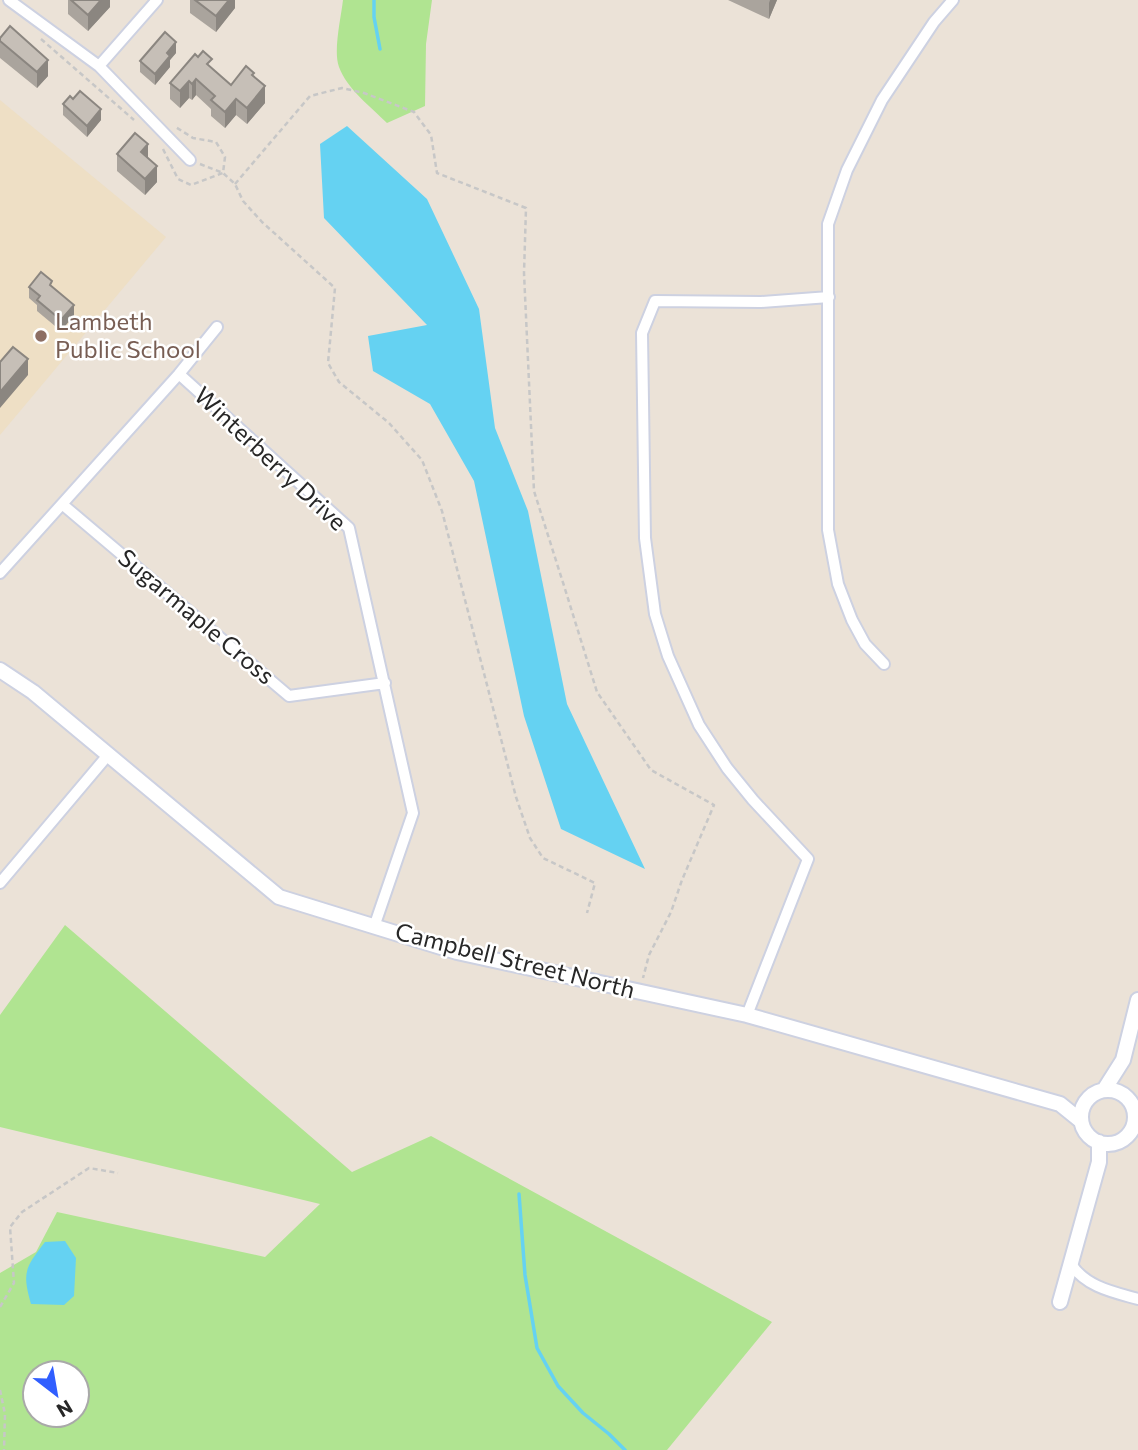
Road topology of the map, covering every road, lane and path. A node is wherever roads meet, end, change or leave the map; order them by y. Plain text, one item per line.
1 (9, 0) edge
2 (156, 0) edge
3 (953, 0) edge
4 (32, 31) dead end
5 (99, 66) junction
6 (140, 125) dead end
7 (173, 125) dead end
8 (159, 142) dead end
9 (190, 160) joint
10 (223, 173) junction
11 (235, 184) junction
12 (829, 297) junction
13 (217, 327) dead end
14 (179, 374) junction
15 (62, 504) junction
16 (0, 573) edge
17 (884, 664) dead end
18 (0, 670) edge
19 (385, 684) junction
20 (108, 755) junction
21 (0, 883) edge
22 (587, 913) dead end
23 (374, 927) junction
24 (639, 991) junction
25 (1138, 1000) edge
26 (747, 1014) junction
27 (1123, 1060) junction
28 (1104, 1090) junction
29 (1127, 1096) junction
30 (1088, 1099) junction
31 (1060, 1104) junction
32 (1136, 1117) edge
33 (1081, 1121) junction
34 (1134, 1133) edge
35 (1099, 1142) junction
36 (1115, 1143) junction
37 (1099, 1162) junction
38 (118, 1173) dead end
39 (1071, 1264) junction
40 (1091, 1283) junction
41 (1061, 1297) joint
42 (1138, 1299) edge
43 (0, 1307) edge
44 (0, 1390) edge
45 (4, 1450) edge

1 - 5 street
2 - 5 street
3 - 12 street
4 - 6 path
5 - 9 street
7 - 10 path
8 - 10 path
9 - 10 path
10 - 11 path
11 - 22 path
11 - 24 path
12 - 17 street
12 - 26 street
13 - 14 street
14 - 15 street, Winterberry Drive
14 - 19 street, Winterberry Drive
15 - 16 street, Winterberry Drive
15 - 19 street, Sugarmaple Cross
18 - 20 street, Campbell Street North
19 - 23 street, Winterberry Drive
20 - 21 street
20 - 23 street, Campbell Street North
23 - 24 street, Campbell Street North
24 - 26 street, Campbell Street North
25 - 27 street
26 - 31 street, Campbell Street North
27 - 28 street
27 - 29 street
28 - 29 street
28 - 30 street
29 - 32 street
30 - 31 street, Campbell Street North
30 - 33 street
31 - 33 street, Campbell Street North
32 - 34 street
33 - 35 street
34 - 36 street
35 - 36 street
35 - 37 street
36 - 37 street
37 - 39 street
38 - 43 path
39 - 40 street
39 - 41 street
40 - 41 street
40 - 42 street
44 - 45 path

